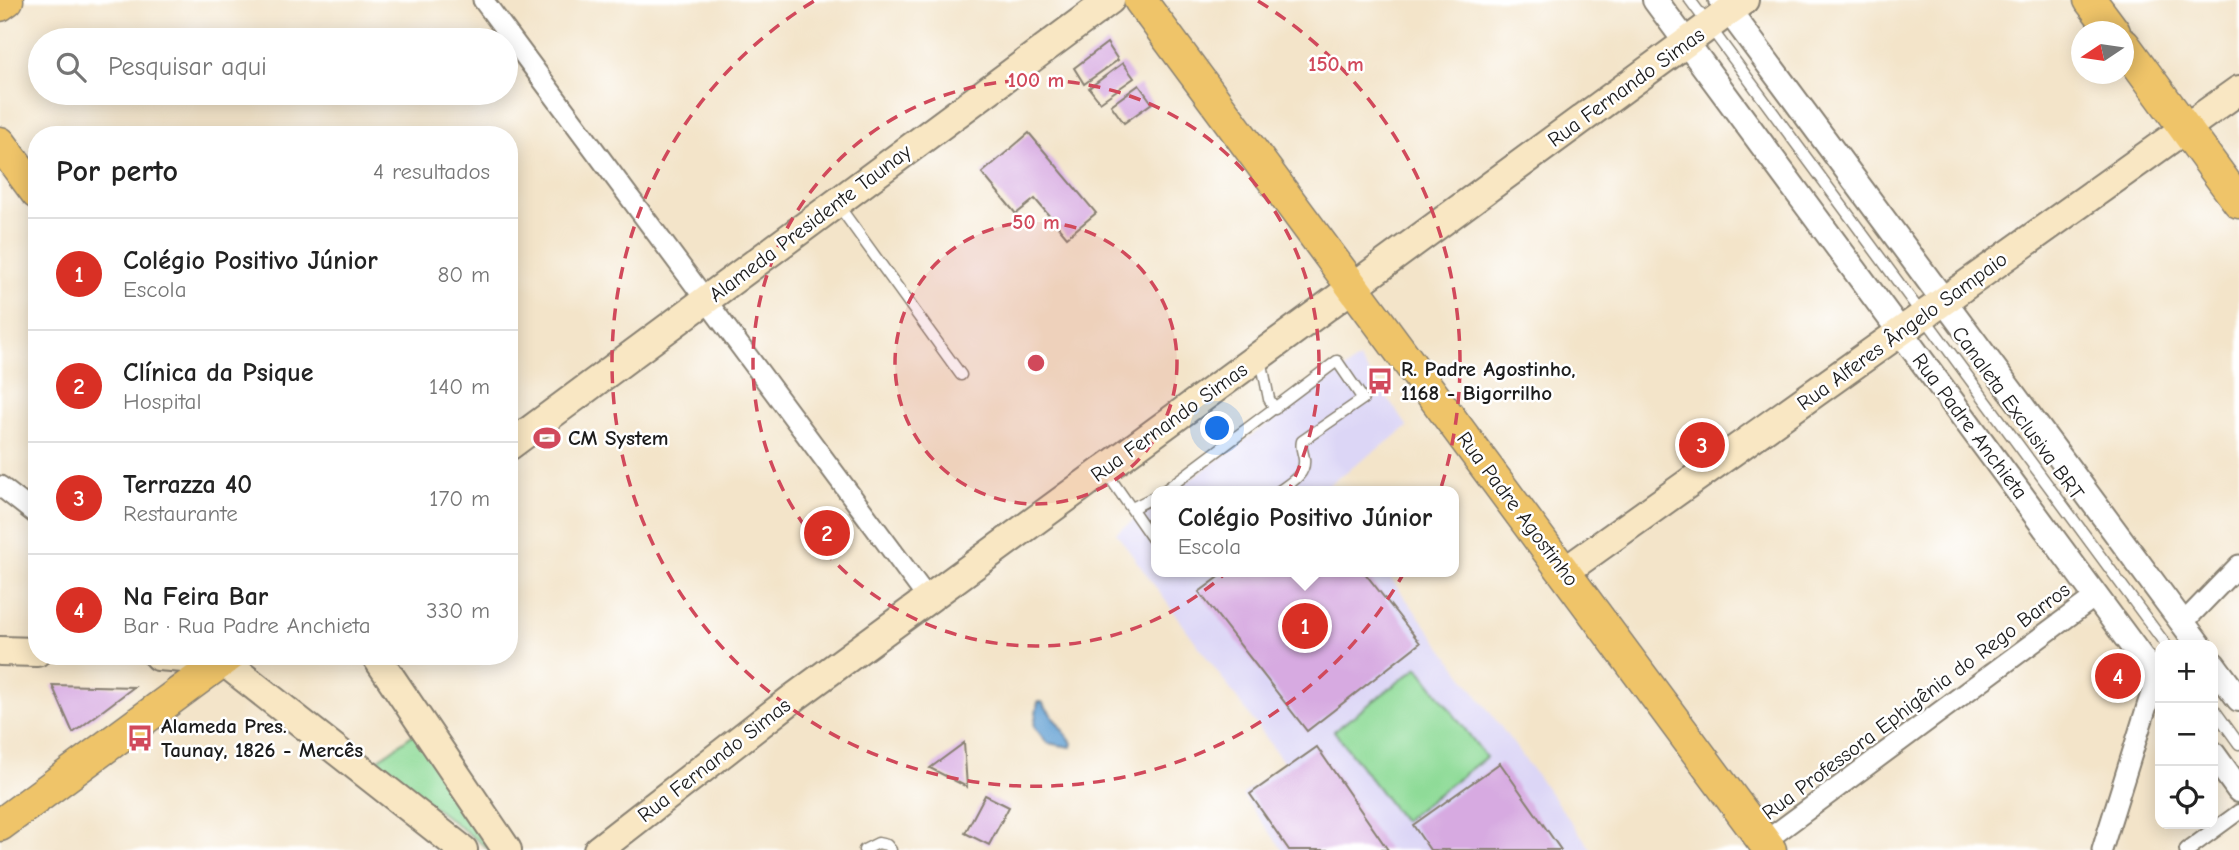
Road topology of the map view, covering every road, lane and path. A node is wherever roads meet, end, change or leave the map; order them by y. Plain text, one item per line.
1 (7, 0) edge
2 (483, 0) edge
3 (1110, 0) edge
4 (1140, 0) edge
5 (1655, 0) edge
6 (1690, 0) edge
7 (2090, 0) edge
8 (0, 5) edge
9 (1726, 9) edge
10 (2105, 21) edge
11 (504, 28) edge
12 (1686, 43) junction
13 (518, 47) edge
14 (2134, 60) edge
15 (2239, 90) edge
16 (2185, 128) junction
17 (0, 143) edge
18 (28, 181) edge
19 (2239, 202) edge
20 (837, 203) junction
21 (1353, 287) junction
22 (706, 300) junction
23 (1933, 309) junction
24 (1900, 332) junction
25 (1260, 355) junction
26 (961, 375) dead end
27 (1275, 410) junction
28 (518, 439) edge
29 (1104, 470) junction
30 (0, 486) edge
31 (1171, 486) edge
32 (1286, 486) edge
33 (1151, 498) edge
34 (28, 508) edge
35 (1132, 508) junction
36 (1151, 536) edge
37 (2239, 565) edge
38 (1564, 572) junction
39 (2096, 596) junction
40 (928, 599) junction
41 (2183, 623) junction
42 (2163, 640) edge
43 (2195, 640) edge
44 (0, 651) edge
45 (28, 652) edge
46 (214, 665) edge
47 (232, 665) edge
48 (382, 665) edge
49 (2218, 671) edge
50 (2155, 676) edge
51 (2155, 689) edge
52 (2239, 699) edge
53 (2218, 715) edge
54 (2239, 744) edge
55 (2218, 761) edge
56 (2239, 790) edge
57 (2239, 812) edge
58 (0, 825) edge
59 (1767, 846) edge
60 (463, 850) edge
61 (507, 850) edge
62 (598, 850) edge
63 (864, 850) edge
64 (891, 850) edge
65 (2102, 850) edge
66 (2187, 850) edge

1 - 8 main road
2 - 11 street
3 - 20 main road, Alameda Presidente Taunay
4 - 21 main road, Rua Padre Agostinho
5 - 12 street, Rua Padre Anchieta
6 - 9 lane
7 - 10 main road
9 - 12 main road, Rua Fernando Simas
9 - 23 street
12 - 21 main road, Rua Fernando Simas
12 - 24 street, Rua Padre Anchieta
13 - 22 street
14 - 16 main road
15 - 16 main road, Rua Alferes Ângelo Sampaio
16 - 19 main road
16 - 23 main road, Rua Alferes Ângelo Sampaio
17 - 18 main road
20 - 22 main road, Alameda Presidente Taunay
20 - 26 lane
21 - 25 main road, Rua Fernando Simas
21 - 38 main road, Rua Padre Agostinho
22 - 28 main road, Alameda Presidente Taunay
22 - 40 street
23 - 24 main road, Rua Alferes Ângelo Sampaio
23 - 41 street
23 - 42 lane, Canaleta Exclusiva BRT
24 - 38 main road, Rua Alferes Ângelo Sampaio
24 - 39 street, Rua Padre Anchieta
25 - 27 lane
25 - 29 main road, Rua Fernando Simas
27 - 31 lane
27 - 32 lane
29 - 35 lane
29 - 40 main road, Rua Fernando Simas
30 - 34 street
33 - 35 lane
35 - 36 lane
37 - 41 street
38 - 59 main road, Rua Padre Agostinho
39 - 50 street, Rua Padre Anchieta
39 - 59 street, Rua Professora Ephigênia do Rego Barros
40 - 62 main road, Rua Fernando Simas
41 - 43 street
44 - 45 main road
46 - 58 main road
47 - 60 main road
48 - 61 main road
49 - 52 street
51 - 65 street
53 - 54 lane
55 - 56 street
57 - 66 street
63 - 64 lane

